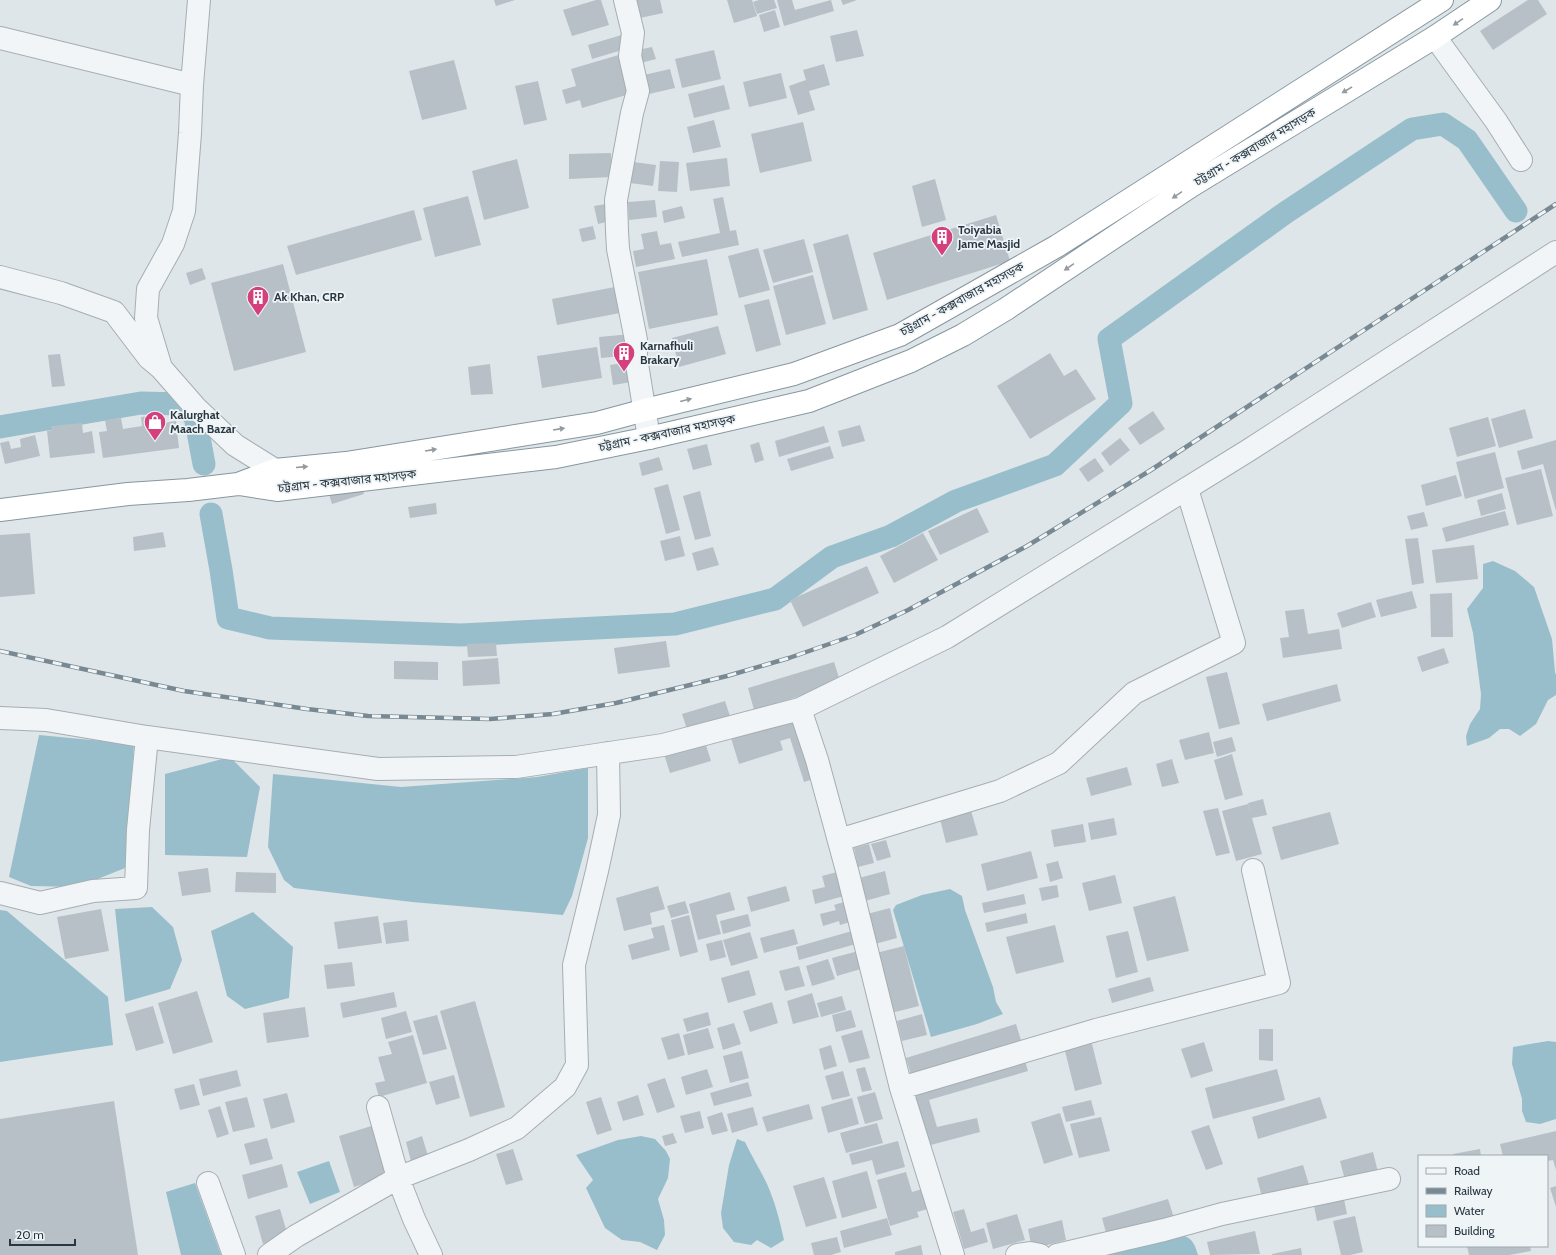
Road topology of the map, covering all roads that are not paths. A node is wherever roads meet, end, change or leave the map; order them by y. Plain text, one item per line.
1 (199, 0) edge
2 (625, 0) edge
3 (1442, 0) edge
4 (1479, 3) edge
5 (1435, 37) junction
6 (0, 38) edge
7 (192, 84) junction
8 (1521, 160) dead end
9 (1556, 252) edge
10 (0, 277) edge
11 (161, 368) junction
12 (645, 410) junction
13 (649, 438) junction
14 (276, 480) junction
15 (1187, 489) junction
16 (0, 510) edge
17 (800, 709) junction
18 (0, 718) edge
19 (146, 737) junction
20 (608, 753) junction
21 (839, 840) junction
22 (1253, 870) dead end
23 (0, 893) edge
24 (901, 1088) junction
25 (378, 1107) dead end
26 (398, 1178) junction
27 (1390, 1179) dead end
28 (208, 1183) dead end
29 (234, 1255) edge
30 (269, 1255) edge
31 (431, 1255) edge
32 (953, 1255) edge
33 (1017, 1255) edge
34 (1040, 1255) edge
35 (1057, 1255) edge

1 - 7 street
2 - 12 street
12 -> 3 highway, চট্টগ্রাম - কক্সবাজার মহাসড়ক
4 -> 5 highway, চট্টগ্রাম - কক্সবাজার মহাসড়ক
5 - 8 street
5 -> 13 highway, চট্টগ্রাম - কক্সবাজার মহাসড়ক
6 - 7 street
7 - 11 street
9 - 15 street
10 - 11 street
11 - 14 street
12 - 13 street
14 -> 12 highway, চট্টগ্রাম - কক্সবাজার মহাসড়ক
13 - 14 highway, চট্টগ্রাম - কক্সবাজার মহাসড়ক
14 - 16 highway, চট্টগ্রাম - কক্সবাজার মহাসড়ক
15 - 17 street
15 - 21 street
17 - 20 street
17 - 21 street
18 - 19 street
19 - 20 street
19 - 23 street
20 - 26 street
21 - 24 street
22 - 24 street
24 - 32 street
25 - 26 street
26 - 30 street
26 - 31 street
27 - 35 street
28 - 29 street
33 - 34 street

